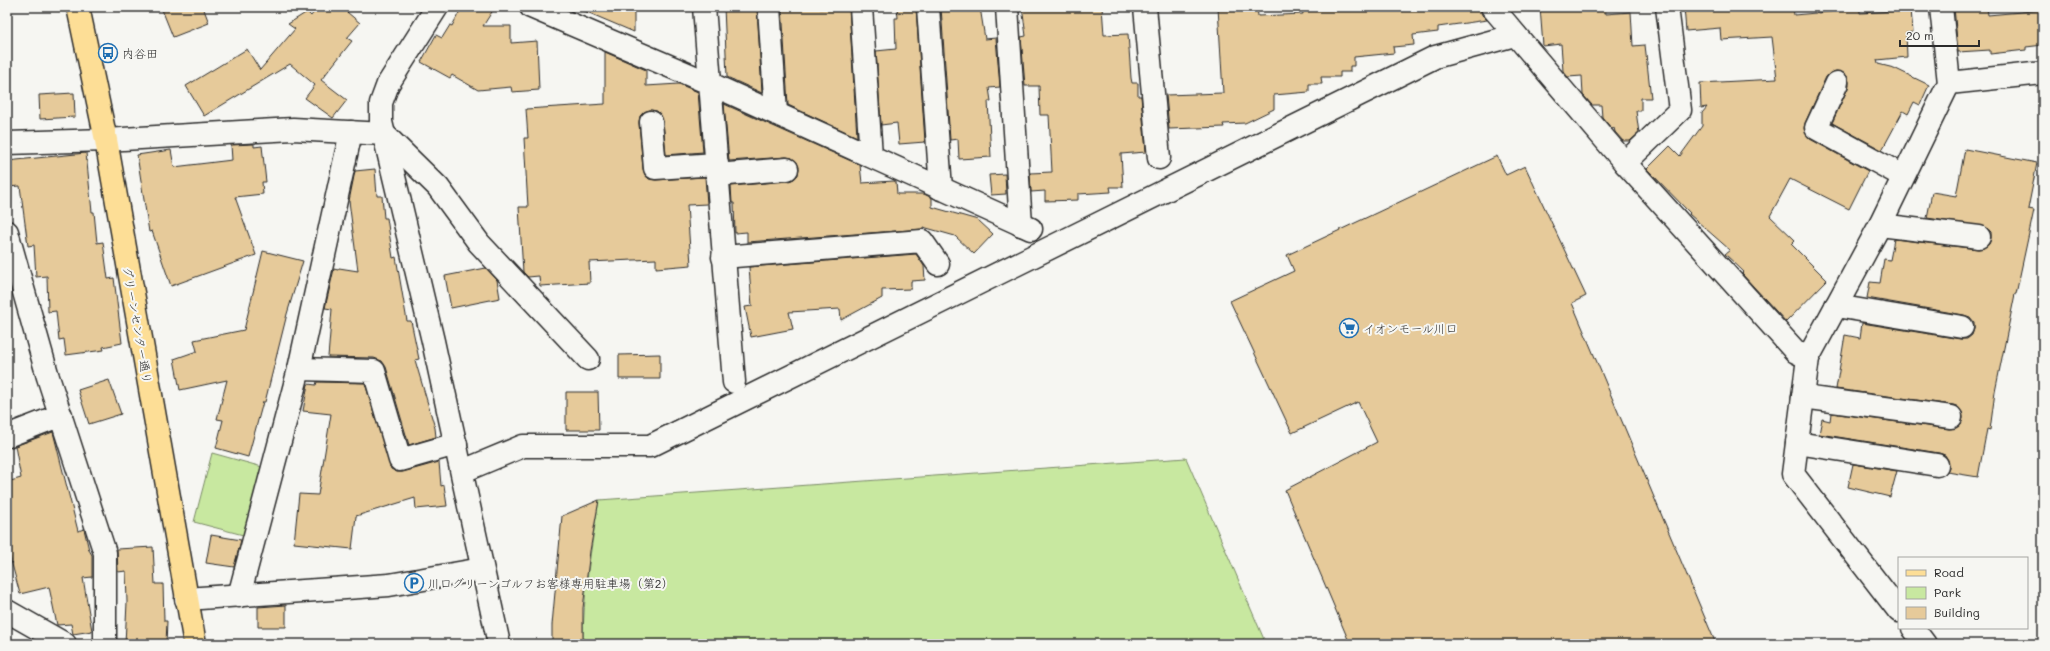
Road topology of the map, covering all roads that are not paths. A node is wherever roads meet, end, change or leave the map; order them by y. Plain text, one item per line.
1 (78, 7) edge
2 (532, 7) edge
3 (704, 7) edge
4 (769, 7) edge
5 (861, 7) edge
6 (928, 7) edge
7 (1007, 7) edge
8 (1145, 7) edge
9 (1492, 7) edge
10 (1667, 7) edge
11 (1941, 7) edge
12 (432, 10) edge
13 (1515, 35) junction
14 (2043, 73) edge
15 (1837, 83) dead end
16 (1949, 83) junction
17 (711, 84) junction
18 (776, 113) junction
19 (651, 122) dead end
20 (351, 132) junction
21 (384, 134) junction
22 (106, 140) junction
23 (7, 143) edge
24 (871, 156) junction
25 (1159, 158) dead end
26 (1625, 163) junction
27 (786, 169) dead end
28 (717, 170) junction
29 (1903, 176) junction
30 (942, 189) junction
31 (1880, 225) junction
32 (7, 232) edge
33 (1979, 237) dead end
34 (723, 257) junction
35 (938, 264) dead end
36 (1836, 306) junction
37 (1962, 327) dead end
38 (1808, 358) junction
39 (588, 359) dead end
40 (299, 369) junction
41 (734, 382) dead end
42 (1803, 397) junction
43 (60, 415) junction
44 (1951, 417) dead end
45 (7, 436) edge
46 (1797, 443) junction
47 (456, 444) junction
48 (1938, 465) dead end
49 (462, 471) junction
50 (482, 568) junction
51 (239, 596) junction
52 (186, 599) junction
53 (1898, 609) edge
54 (7, 611) edge
55 (1914, 629) edge
56 (65, 644) edge
57 (105, 644) edge
58 (195, 644) edge
59 (500, 644) edge
60 (1925, 644) edge

1 - 22 main road, グリーンセンター通り
2 - 17 street
3 - 17 street
4 - 18 street
5 - 24 street
6 - 30 street
7 - 30 street
8 - 25 street
9 - 13 street
10 - 26 street
11 - 16 street
12 - 21 street
13 - 26 street
13 - 49 street
14 - 16 street
15 - 29 street
16 - 29 street
17 - 18 street
17 - 28 street
18 - 24 street
19 - 28 street
20 - 21 street
20 - 22 street
20 - 40 street
21 - 39 street
21 - 47 street
22 - 23 street
22 - 52 main road, グリーンセンター通り
24 - 30 street
26 - 38 street
27 - 28 street
28 - 34 street
29 - 31 street
31 - 33 street
31 - 36 street
32 - 43 street
34 - 35 street
34 - 41 street
36 - 37 street
36 - 38 street
38 - 42 street
40 - 47 street
40 - 51 street
42 - 44 street
42 - 46 street
43 - 45 street
43 - 57 street
46 - 48 street
46 - 53 street
47 - 49 street
49 - 50 street
50 - 51 street
50 - 59 street
51 - 52 street
52 - 58 main road, グリーンセンター通り
54 - 56 street
55 - 60 street

